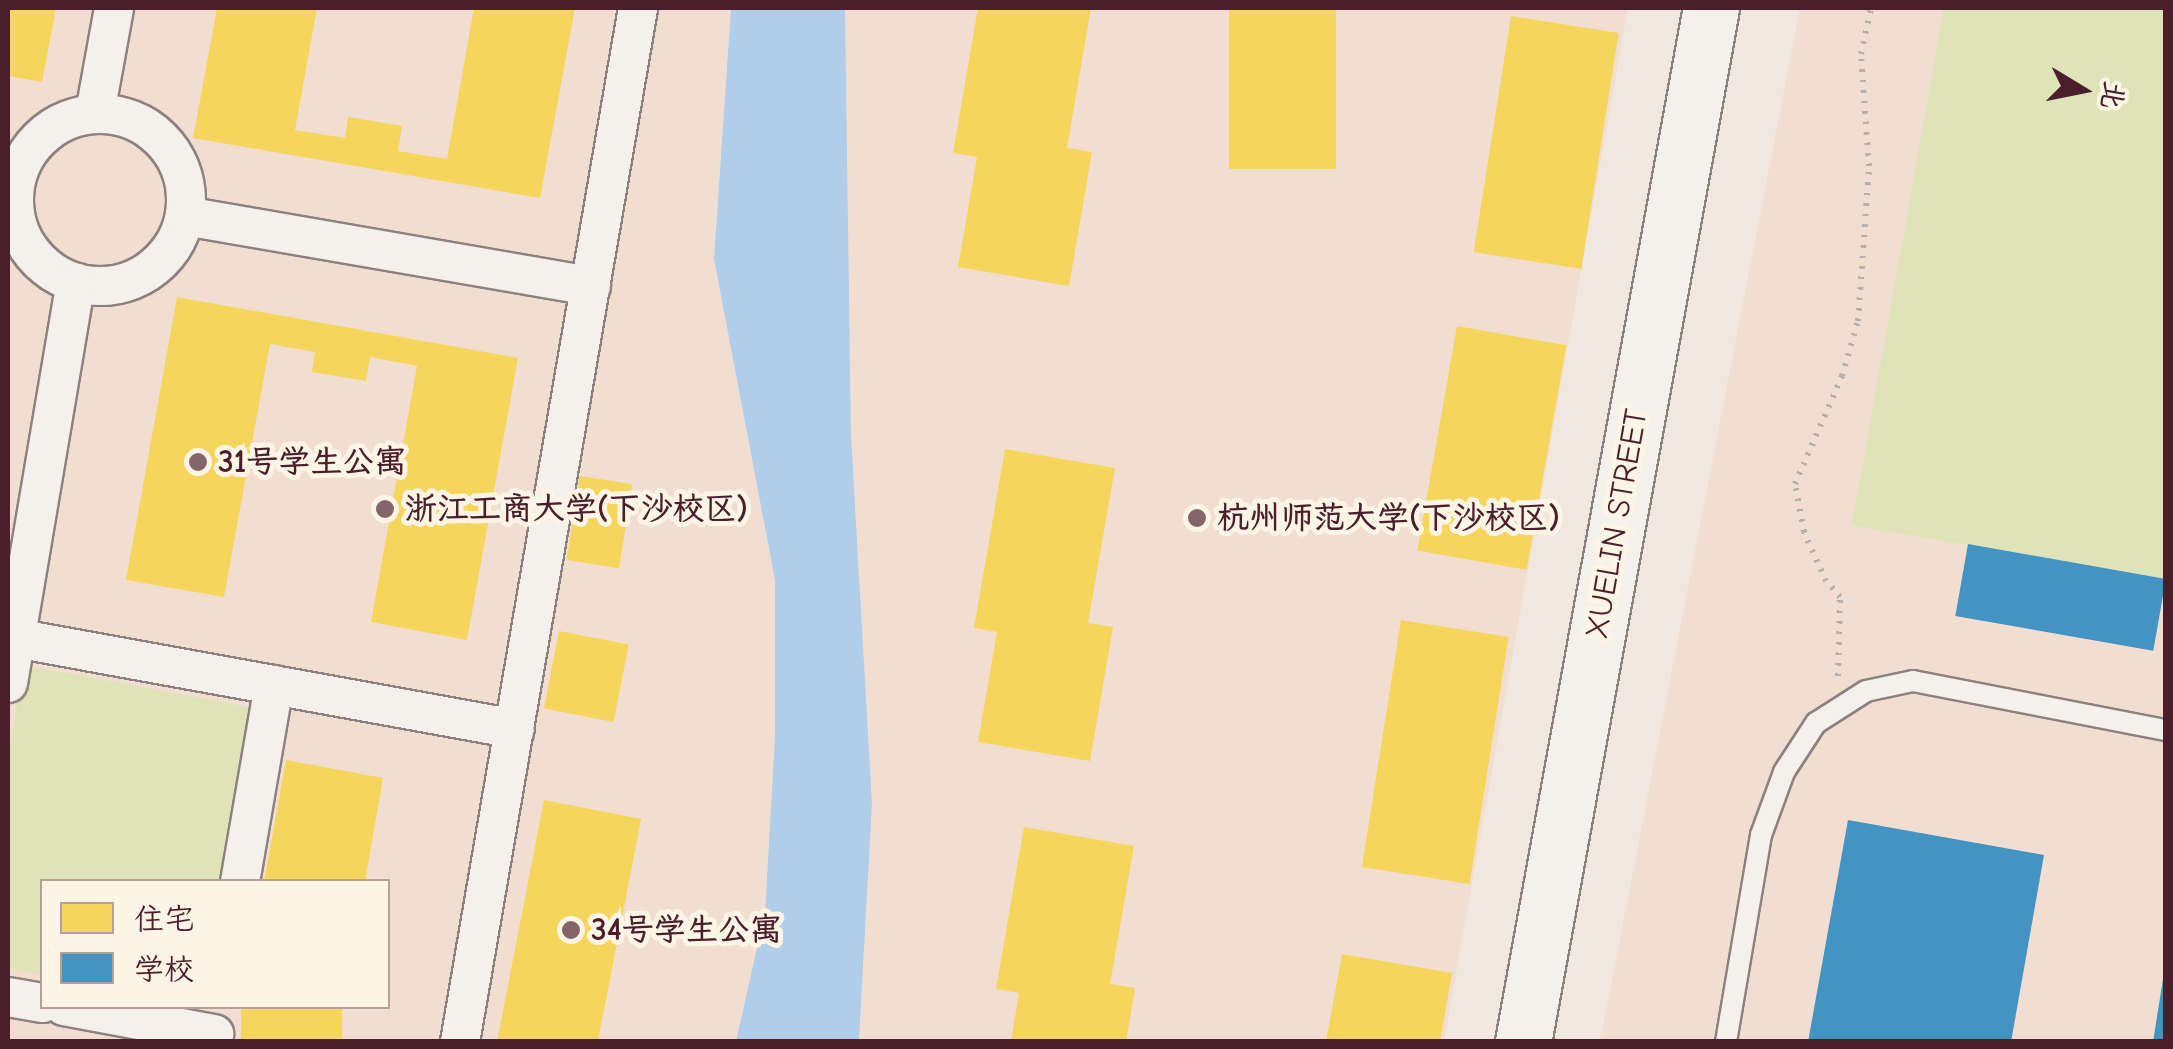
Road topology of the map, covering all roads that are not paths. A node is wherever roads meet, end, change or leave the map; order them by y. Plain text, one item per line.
1 (114, 8) edge
2 (638, 8) edge
3 (1711, 8) edge
4 (95, 113) junction
5 (11, 184) edge
6 (184, 216) junction
7 (76, 284) junction
8 (592, 286) junction
9 (16, 638) junction
10 (8, 684) edge
11 (274, 685) junction
12 (515, 729) junction
13 (2166, 730) edge
14 (241, 879) edge
15 (8, 996) edge
16 (40, 1003) edge
17 (86, 1009) edge
18 (215, 1027) edge
19 (460, 1042) edge
20 (1523, 1042) edge
21 (1726, 1042) edge

1 - 4 street
2 - 8 street
3 - 20 main road, XUELIN STREET
4 - 5 street
4 - 6 street
5 - 7 street
6 - 7 street
6 - 8 street
7 - 9 street
8 - 12 street
9 - 10 street
9 - 11 street
11 - 12 street
11 - 14 street
12 - 19 street
13 - 21 lane
15 - 16 street
17 - 18 street

